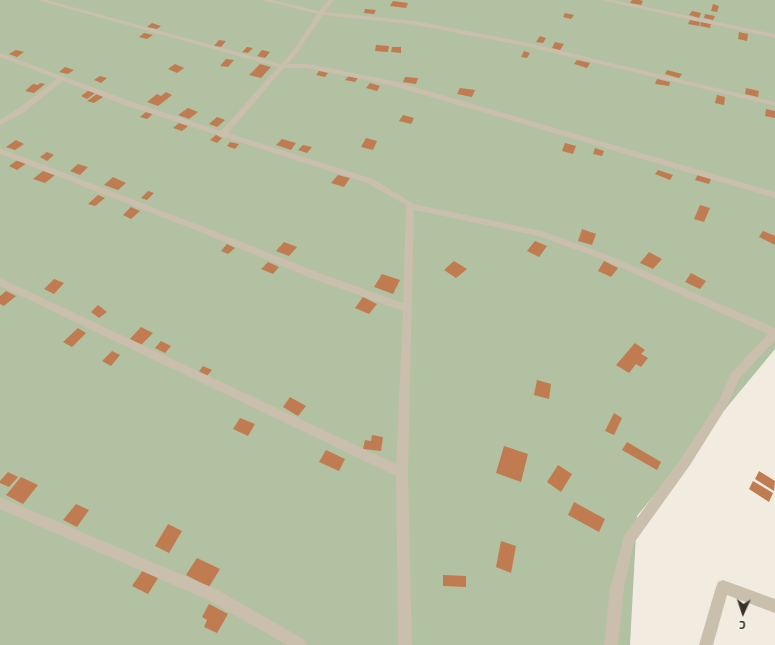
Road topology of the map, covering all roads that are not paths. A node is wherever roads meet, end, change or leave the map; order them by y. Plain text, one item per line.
1 (40, 0) edge
2 (265, 0) edge
3 (331, 0) edge
4 (604, 0) edge
5 (321, 13) junction
6 (775, 36) edge
7 (0, 55) edge
8 (282, 66) junction
9 (62, 78) junction
10 (775, 104) edge
11 (0, 123) edge
12 (223, 134) junction
13 (0, 151) edge
14 (775, 195) edge
15 (410, 206) junction
16 (0, 282) edge
17 (408, 309) junction
18 (775, 333) edge
19 (402, 473) junction
20 (0, 503) edge
21 (775, 606) edge
22 (300, 645) edge
23 (405, 645) edge
24 (611, 645) edge
25 (706, 645) edge

1 - 8 lane
2 - 5 lane
3 - 5 lane
4 - 6 lane
5 - 8 lane
5 - 10 lane
7 - 9 lane
8 - 12 lane
8 - 14 lane
9 - 11 lane
9 - 12 lane
12 - 15 lane
13 - 17 lane
15 - 17 lane
15 - 18 lane
16 - 19 lane
17 - 19 lane
18 - 24 lane
19 - 23 lane
20 - 22 lane
21 - 25 lane

